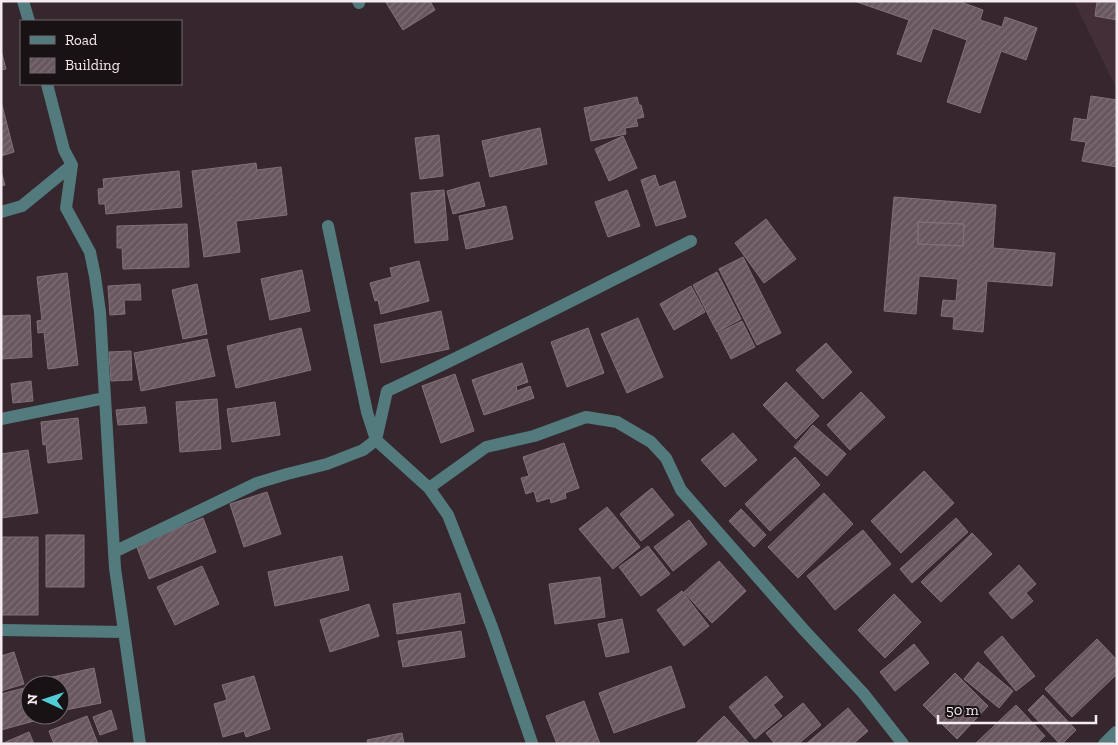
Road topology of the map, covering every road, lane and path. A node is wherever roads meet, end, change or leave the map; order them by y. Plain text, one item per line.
1 (22, 1) edge
2 (28, 20) edge
3 (47, 85) edge
4 (72, 165) junction
5 (1, 212) edge
6 (328, 226) dead end
7 (691, 241) dead end
8 (105, 398) junction
9 (1, 419) edge
10 (376, 440) junction
11 (429, 488) junction
12 (114, 552) junction
13 (1, 630) edge
14 (124, 632) junction
15 (1116, 732) edge
16 (532, 743) edge
17 (140, 744) edge
18 (903, 744) edge
19 (1104, 744) edge

1 - 2 street
3 - 4 street
4 - 5 street
4 - 8 street
6 - 10 street
7 - 10 street
8 - 9 street
8 - 12 street
10 - 11 street
10 - 12 street
11 - 16 street
11 - 18 street
12 - 14 street
13 - 14 street
14 - 17 street
15 - 19 street

